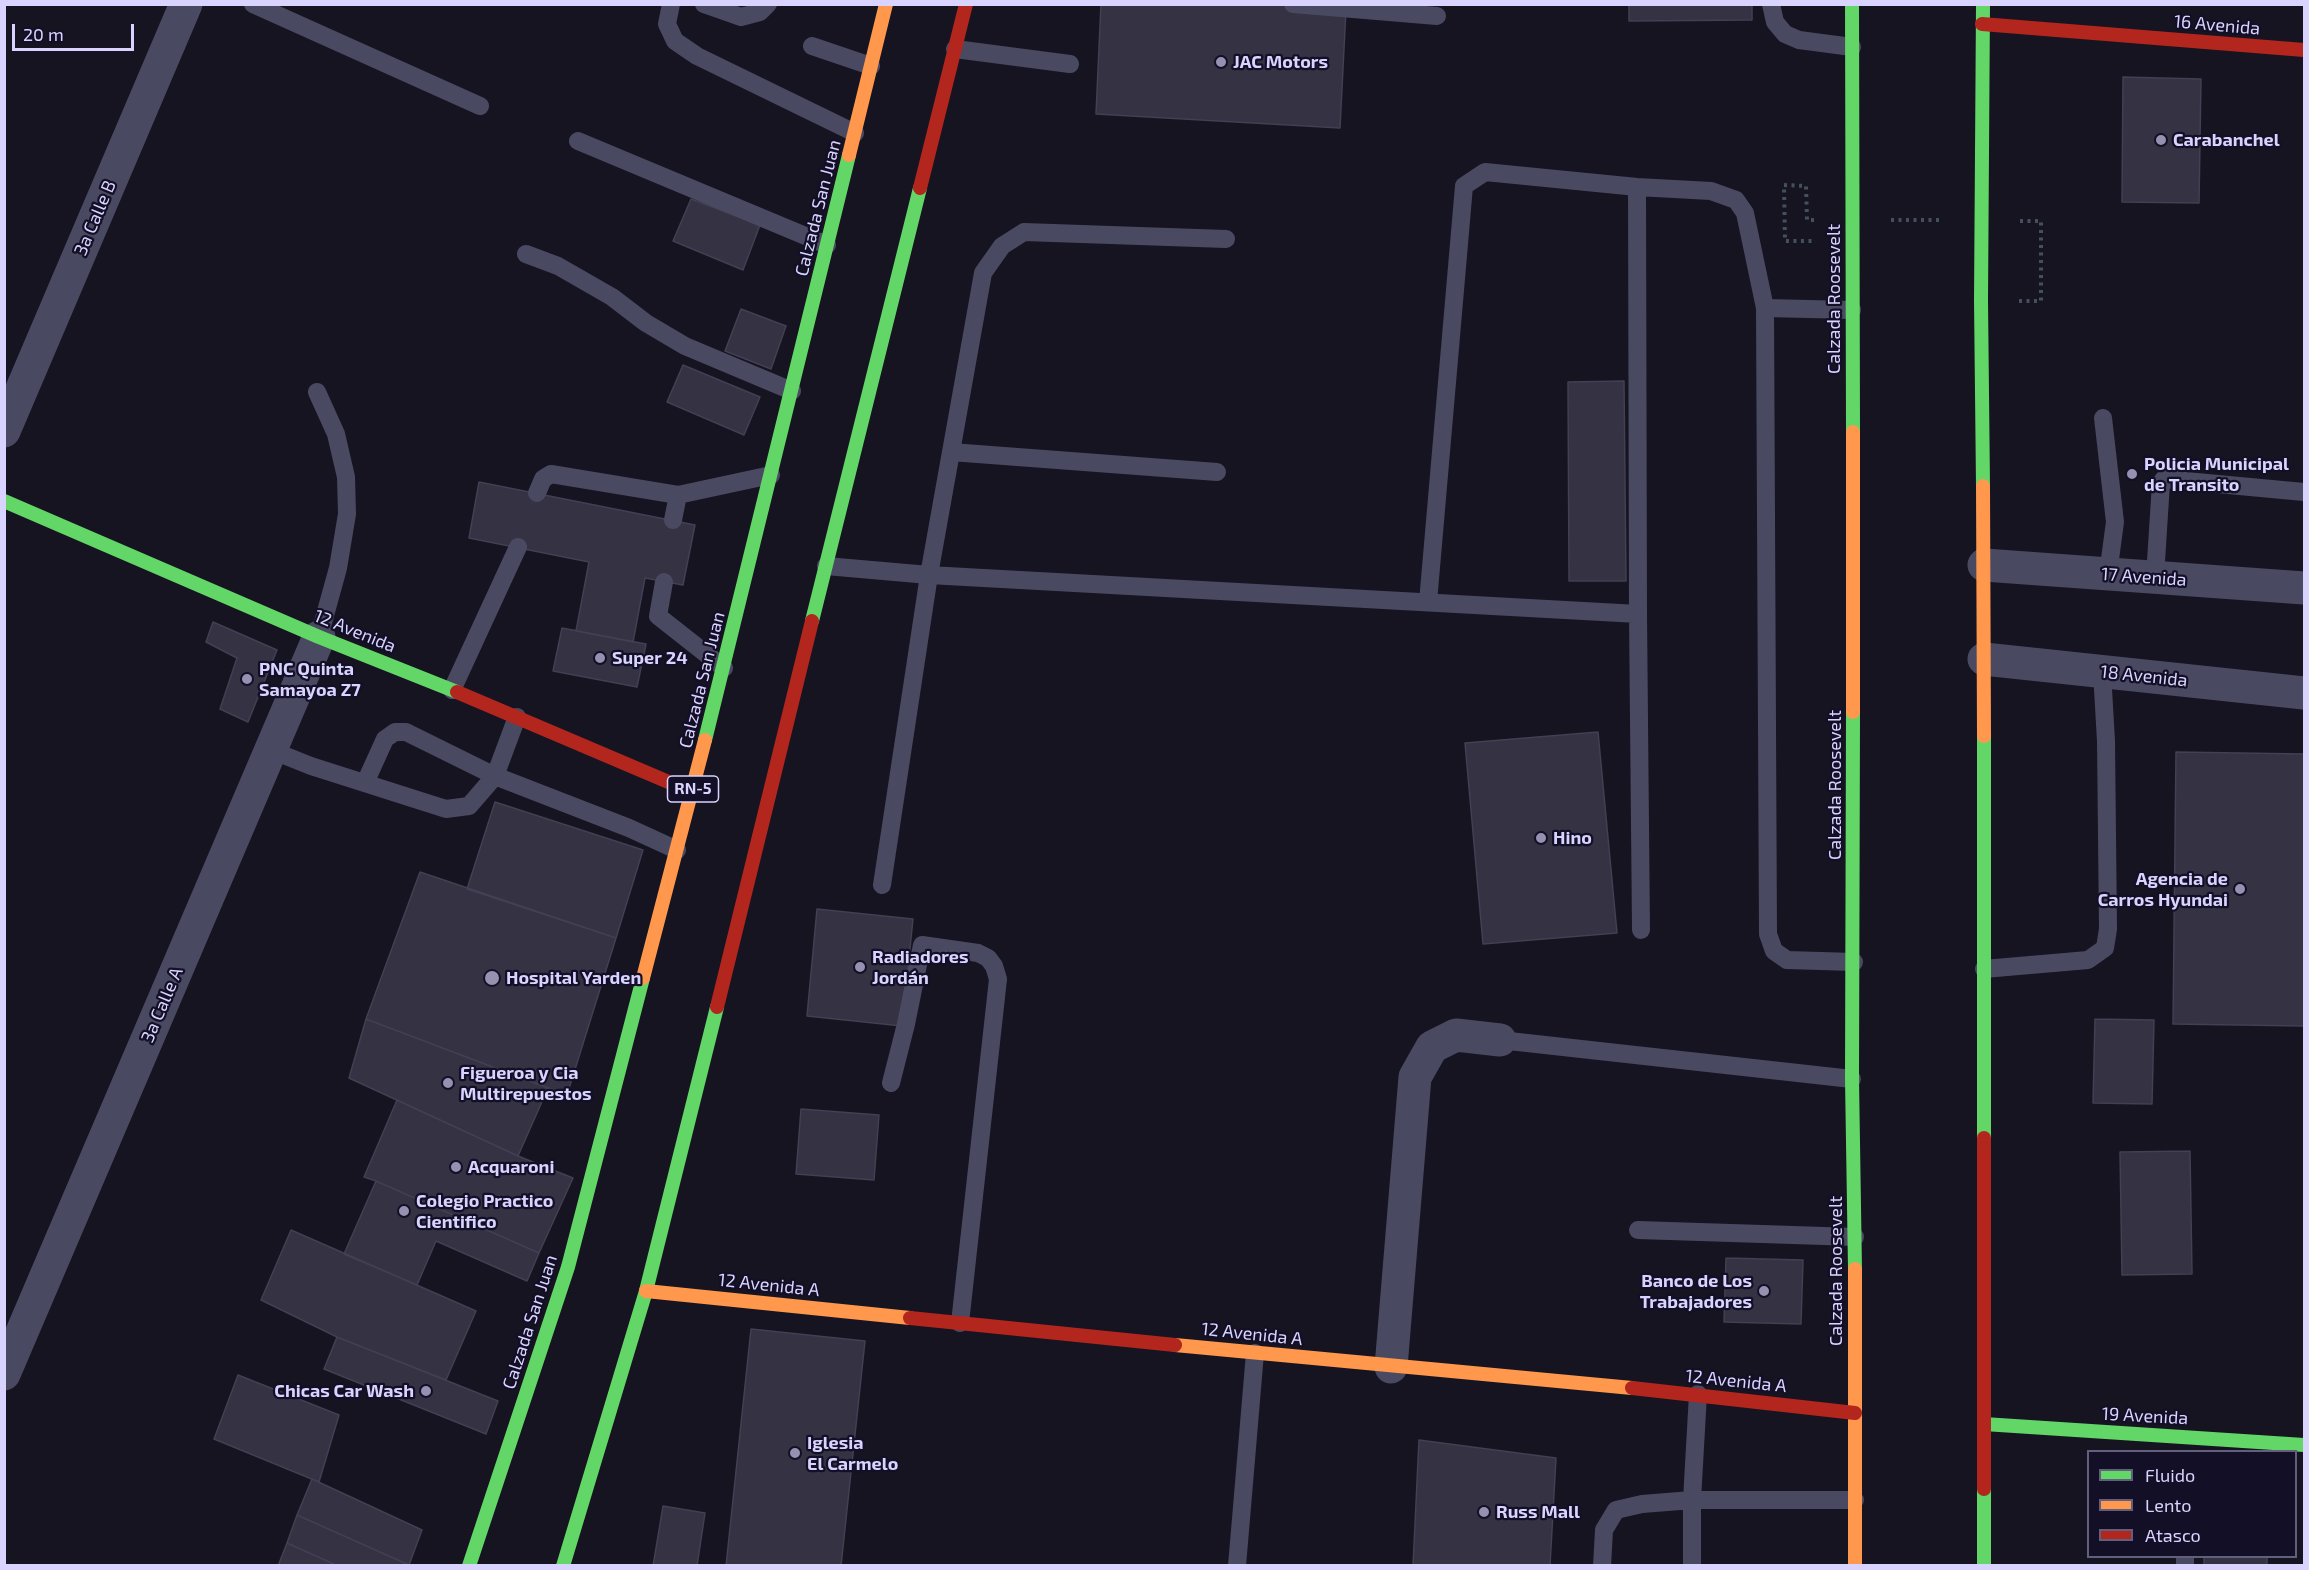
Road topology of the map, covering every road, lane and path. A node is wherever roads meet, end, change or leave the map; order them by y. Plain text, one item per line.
1 (186, 4) edge
2 (253, 4) edge
3 (671, 4) edge
4 (705, 4) edge
5 (768, 4) edge
6 (886, 4) edge
7 (966, 4) edge
8 (1293, 4) edge
9 (1771, 4) edge
10 (1852, 4) edge
11 (1983, 4) edge
12 (1437, 16) dead end
13 (1982, 24) junction
14 (812, 46) dead end
15 (1852, 47) junction
16 (955, 49) junction
17 (2304, 50) edge
18 (1070, 64) dead end
19 (871, 66) junction
20 (480, 106) dead end
21 (855, 133) junction
22 (578, 141) dead end
23 (1636, 187) junction
24 (1819, 220) dead end
25 (1889, 220) dead end
26 (1948, 220) dead end
27 (2018, 221) dead end
28 (1226, 239) dead end
29 (1785, 241) dead end
30 (827, 245) junction
31 (526, 254) dead end
32 (2041, 301) dead end
33 (1765, 308) junction
34 (1852, 310) junction
35 (792, 391) junction
36 (317, 392) dead end
37 (2103, 418) dead end
38 (4, 431) edge
39 (951, 452) junction
40 (1217, 472) dead end
41 (771, 475) junction
42 (2304, 492) edge
43 (537, 493) dead end
44 (678, 495) junction
45 (4, 501) edge
46 (673, 520) dead end
47 (518, 547) dead end
48 (1984, 565) junction
49 (826, 566) junction
50 (2108, 574) junction
51 (929, 575) junction
52 (2155, 577) junction
53 (664, 582) dead end
54 (2304, 588) edge
55 (1428, 602) junction
56 (1638, 614) junction
57 (319, 637) junction
58 (1984, 659) junction
59 (724, 668) junction
60 (2103, 672) junction
61 (452, 690) junction
62 (2304, 693) edge
63 (517, 717) junction
64 (271, 750) junction
65 (495, 776) junction
66 (364, 783) junction
67 (692, 792) junction
68 (677, 850) junction
69 (882, 885) dead end
70 (1641, 930) dead end
71 (1854, 962) junction
72 (1984, 969) junction
73 (1500, 1040) joint
74 (1852, 1079) junction
75 (891, 1083) dead end
76 (1638, 1230) dead end
77 (1855, 1237) junction
78 (646, 1291) junction
79 (960, 1323) junction
80 (1256, 1353) junction
81 (1391, 1366) junction
82 (4, 1374) edge
83 (1698, 1394) junction
84 (1855, 1413) junction
85 (1984, 1424) junction
86 (2190, 1444) edge
87 (2304, 1445) edge
88 (1692, 1500) junction
89 (1855, 1500) junction
90 (470, 1566) edge
91 (563, 1566) edge
92 (1237, 1566) edge
93 (1602, 1566) edge
94 (1692, 1566) edge
95 (1855, 1566) edge
96 (1984, 1566) edge

1 - 38 street, 3a Calle B
2 - 20 lane
3 - 21 lane
4 - 5 lane
6 - 19 main road, Calzada San Juan / RN-5
7 - 16 main road
8 - 12 lane
9 - 15 lane
10 - 15 main road, Calzada Roosevelt
11 - 13 main road
13 - 17 main road, 16 Avenida
13 - 48 main road
14 - 19 lane
15 - 34 main road, Calzada Roosevelt
16 - 18 lane
16 - 49 main road
19 - 21 main road, Calzada San Juan / RN-5
21 - 30 main road, Calzada San Juan / RN-5
22 - 30 lane
23 - 33 lane
23 - 55 lane
23 - 56 lane
24 - 29 path
25 - 26 path
27 - 32 path
28 - 39 lane
30 - 35 main road, Calzada San Juan / RN-5
31 - 35 lane
33 - 34 lane
33 - 71 lane
34 - 71 main road, Calzada Roosevelt
35 - 41 main road, Calzada San Juan / RN-5
36 - 57 lane
37 - 50 lane
39 - 40 lane
39 - 51 lane
41 - 44 lane
41 - 59 main road, Calzada San Juan / RN-5
42 - 52 lane
43 - 44 lane
44 - 46 lane
45 - 57 main road, 12 Avenida
47 - 61 lane
48 - 50 street, 17 Avenida
48 - 58 main road
49 - 51 lane
49 - 78 main road
50 - 52 street, 17 Avenida
51 - 55 lane
51 - 69 lane
52 - 54 street, 17 Avenida
53 - 59 lane
55 - 56 lane
56 - 70 lane
57 - 61 main road, 12 Avenida
57 - 64 street, 3a Calle A
58 - 60 street, 18 Avenida
58 - 72 main road
59 - 67 main road, Calzada San Juan / RN-5
60 - 62 street, 18 Avenida
60 - 72 lane
61 - 63 main road, 12 Avenida
63 - 65 lane
63 - 67 main road, 12 Avenida
64 - 66 lane
64 - 82 street, 3a Calle A
65 - 66 lane
65 - 66 lane
65 - 68 lane
67 - 68 main road, Calzada San Juan / RN-5
68 - 90 main road, Calzada San Juan / RN-5
71 - 74 main road, Calzada Roosevelt
72 - 85 main road
73 - 74 lane
73 - 81 street
74 - 77 main road, Calzada Roosevelt
75 - 79 lane
76 - 77 lane
77 - 84 main road, Calzada Roosevelt
78 - 79 main road, 12 Avenida A
78 - 91 main road
79 - 80 main road, 12 Avenida A
80 - 81 main road, 12 Avenida A
80 - 92 lane
81 - 83 main road, 12 Avenida A
83 - 84 main road, 12 Avenida A
83 - 88 lane
84 - 89 main road, Calzada Roosevelt
85 - 86 main road, 19 Avenida
85 - 96 main road
86 - 87 main road, 19 Avenida
88 - 89 lane
88 - 93 lane
88 - 94 lane
89 - 95 main road, Calzada Roosevelt

